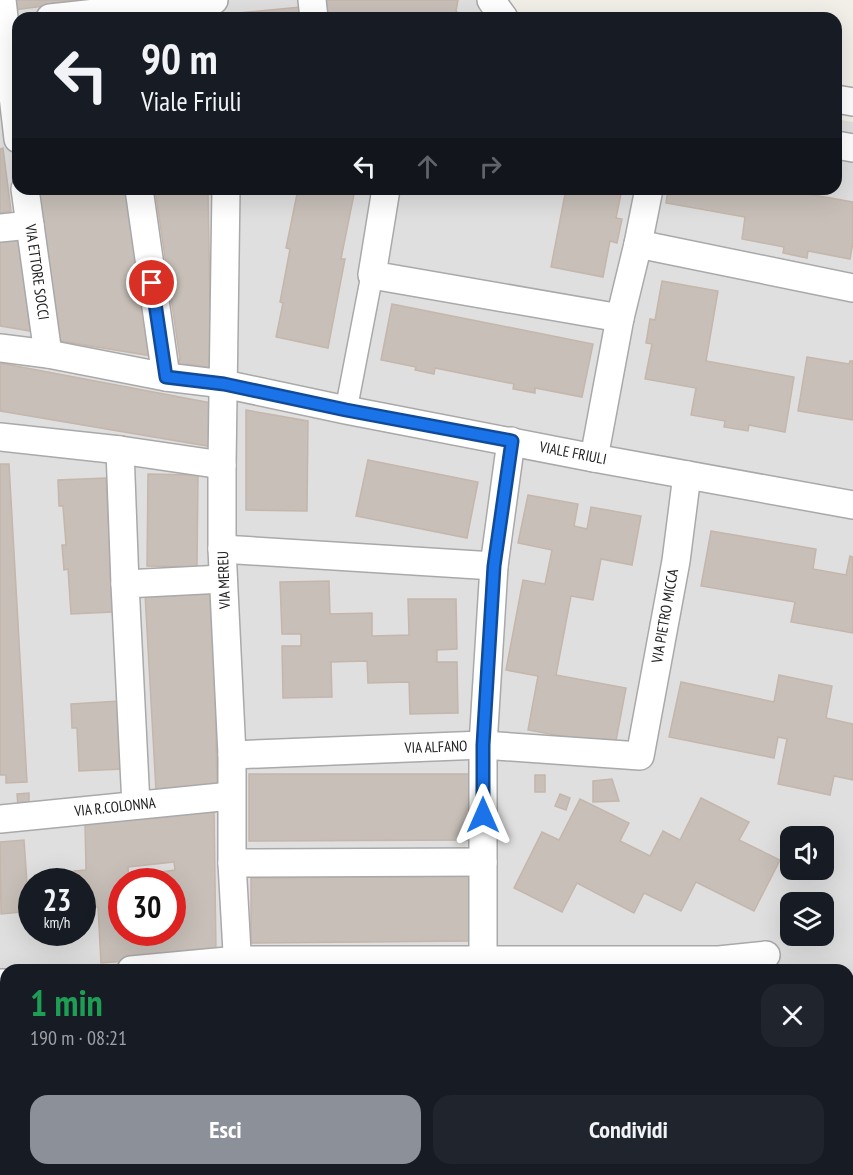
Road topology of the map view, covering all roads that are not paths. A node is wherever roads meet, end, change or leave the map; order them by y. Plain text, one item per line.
1 (214, 0) edge
2 (113, 10) edge
3 (97, 12) edge
4 (6, 17) edge
5 (12, 113) edge
6 (26, 195) edge
7 (140, 195) edge
8 (226, 195) edge
9 (385, 195) edge
10 (648, 195) edge
11 (30, 225) junction
12 (0, 228) edge
13 (638, 244) junction
14 (372, 275) junction
15 (853, 288) edge
16 (620, 318) junction
17 (0, 348) edge
18 (48, 354) junction
19 (166, 377) junction
20 (224, 384) junction
21 (346, 410) junction
22 (0, 437) edge
23 (512, 441) junction
24 (120, 450) junction
25 (594, 458) junction
26 (222, 465) junction
27 (687, 475) junction
28 (853, 505) edge
29 (222, 549) junction
30 (494, 566) junction
31 (223, 579) junction
32 (125, 584) junction
33 (483, 745) junction
34 (232, 756) junction
35 (640, 756) joint
36 (231, 796) junction
37 (136, 805) junction
38 (0, 819) edge
39 (483, 862) junction
40 (232, 863) junction
41 (766, 955) dead end
42 (483, 960) junction
43 (238, 964) edge
44 (287, 964) edge
45 (583, 964) edge
46 (630, 964) edge

1 - 2 street
2 - 3 street
4 - 5 street
6 - 11 street, VIA ETTORE SOCCI
7 - 19 street
8 - 20 street, VIA MEREU
9 - 14 street
10 - 13 street
11 - 12 street
11 - 18 street, VIA ETTORE SOCCI
13 - 15 street
13 - 16 street
14 - 16 street
14 - 21 street
16 - 25 street
17 - 18 street, VIALE FRIULI
18 - 19 street, VIALE FRIULI
19 - 20 street, VIALE FRIULI
20 - 21 street, VIALE FRIULI
20 - 26 street, VIA MEREU
21 - 23 street, VIALE FRIULI
22 - 24 street
23 - 25 street, VIALE FRIULI
23 - 30 street
24 - 26 street
24 - 32 street
25 - 27 street, VIALE FRIULI
26 - 29 street, VIA MEREU
27 - 28 street, VIALE FRIULI
27 - 35 street, VIA PIETRO MICCA
29 - 30 street
29 - 31 street, VIA MEREU
30 - 33 street
31 - 32 street
31 - 34 street, VIA MEREU
32 - 37 street
33 - 34 street, VIA ALFANO
33 - 35 street, VIA ALFANO
33 - 39 street
34 - 36 street, VIA MEREU
36 - 37 street, VIA R.COLONNA
36 - 40 street, VIA MEREU
37 - 38 street, VIA R.COLONNA
39 - 40 street
39 - 42 street
40 - 43 street, VIA MEREU
41 - 46 street
42 - 44 street
42 - 45 street

